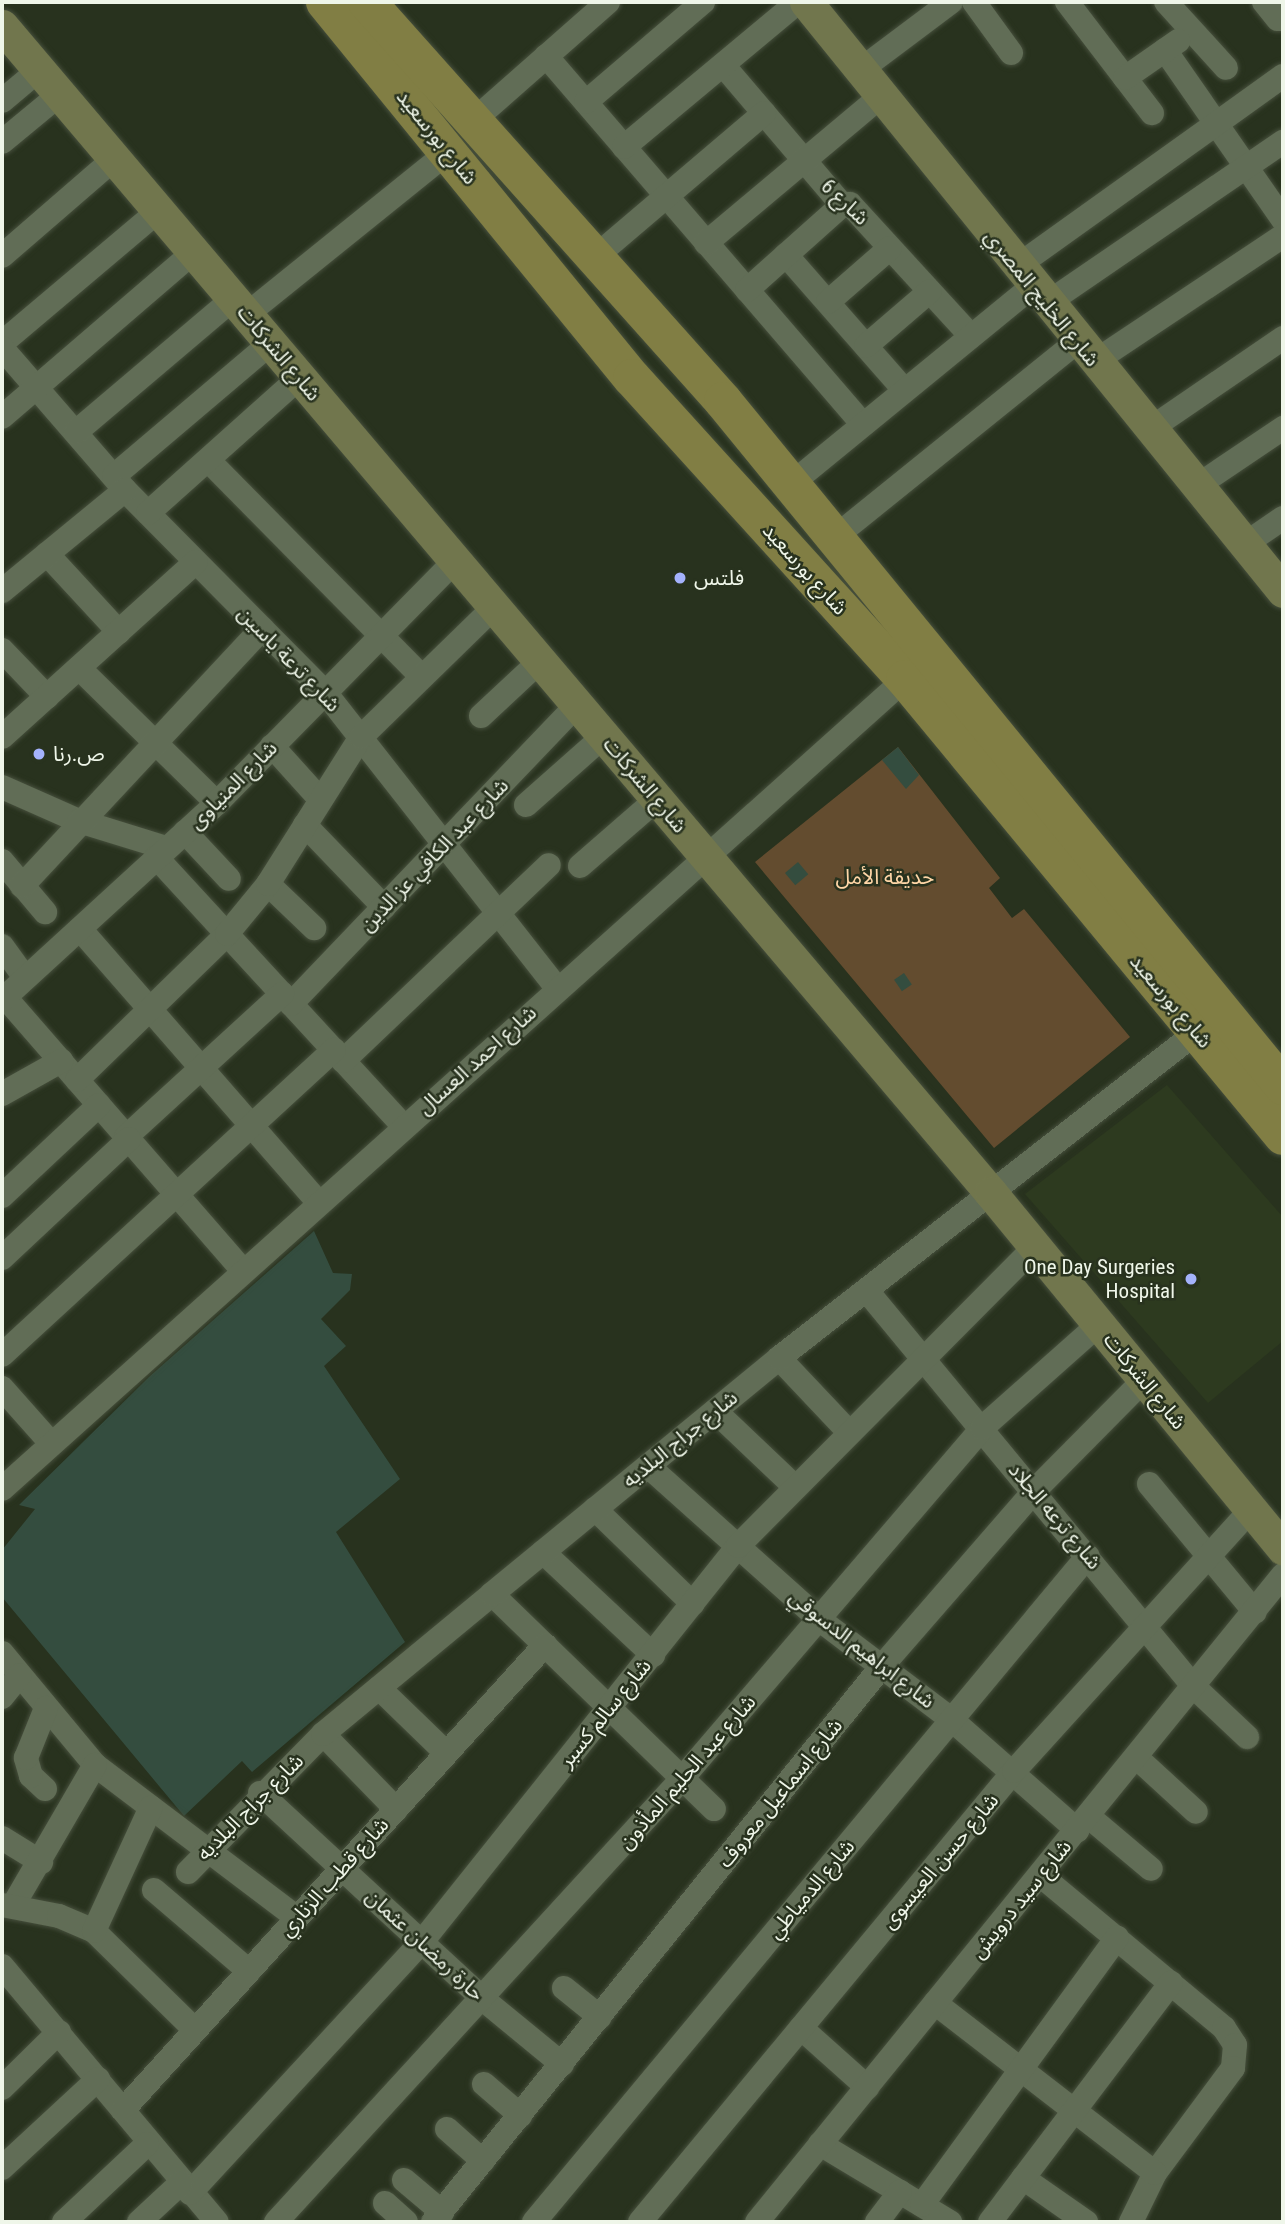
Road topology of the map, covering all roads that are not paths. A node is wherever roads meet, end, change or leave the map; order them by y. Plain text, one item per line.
1 (325, 2) edge
2 (703, 2) edge
3 (798, 2) edge
4 (806, 2) edge
5 (951, 2) edge
6 (974, 2) edge
7 (1067, 2) edge
8 (1166, 2) edge
9 (597, 5) edge
10 (382, 7) edge
11 (2, 26) edge
12 (1190, 32) junction
13 (1165, 50) junction
14 (1011, 53) dead end
15 (546, 56) junction
16 (723, 65) junction
17 (1226, 68) dead end
18 (859, 71) junction
19 (1283, 76) edge
20 (1125, 78) junction
21 (49, 82) junction
22 (880, 97) junction
23 (2, 101) edge
24 (586, 102) junction
25 (764, 113) junction
26 (1152, 114) dead end
27 (473, 121) junction
28 (1216, 125) junction
29 (2, 142) edge
30 (1283, 142) edge
31 (624, 147) junction
32 (449, 150) junction
33 (114, 159) junction
34 (804, 161) junction
35 (1246, 167) junction
36 (666, 196) junction
37 (842, 205) junction
38 (158, 211) junction
39 (1283, 220) edge
40 (1283, 236) edge
41 (706, 243) junction
42 (890, 248) junction
43 (194, 253) junction
44 (786, 255) junction
45 (2, 256) edge
46 (595, 257) junction
47 (1032, 286) junction
48 (747, 290) junction
49 (930, 291) junction
50 (828, 302) junction
51 (240, 307) junction
52 (971, 336) junction
53 (1283, 338) edge
54 (271, 343) junction
55 (671, 344) junction
56 (2, 346) edge
57 (866, 346) junction
58 (1086, 352) junction
59 (300, 377) junction
60 (632, 378) junction
61 (36, 387) junction
62 (904, 390) junction
63 (723, 401) junction
64 (2, 417) edge
65 (862, 424) junction
66 (1283, 428) edge
67 (1150, 429) junction
68 (76, 432) junction
69 (681, 432) junction
70 (209, 461) junction
71 (120, 483) junction
72 (791, 484) junction
73 (1197, 486) junction
74 (148, 513) junction
75 (1283, 519) edge
76 (835, 537) junction
77 (1245, 544) junction
78 (47, 554) junction
79 (455, 561) junction
80 (195, 562) junction
81 (2, 591) edge
82 (1283, 591) edge
83 (494, 607) junction
84 (262, 629) junction
85 (119, 632) junction
86 (380, 635) junction
87 (2, 650) edge
88 (540, 661) junction
89 (79, 668) junction
90 (422, 677) junction
91 (905, 679) junction
92 (324, 691) junction
93 (47, 697) junction
94 (577, 705) junction
95 (481, 716) dead end
96 (604, 736) junction
97 (2, 737) edge
98 (361, 737) junction
99 (155, 742) junction
100 (272, 746) junction
101 (2, 787) edge
102 (319, 798) junction
103 (657, 799) junction
104 (217, 803) junction
105 (526, 806) dead end
106 (79, 821) junction
107 (305, 825) junction
108 (446, 844) junction
109 (169, 846) junction
110 (705, 856) junction
111 (2, 861) edge
112 (549, 865) dead end
113 (580, 866) dead end
114 (229, 879) dead end
115 (268, 884) junction
116 (22, 886) junction
117 (384, 907) junction
118 (45, 912) dead end
119 (500, 912) junction
120 (314, 928) dead end
121 (80, 929) junction
122 (227, 934) junction
123 (2, 946) edge
124 (25, 978) junction
125 (557, 988) junction
126 (3, 998) edge
127 (286, 999) junction
128 (151, 1011) junction
129 (1197, 1032) junction
130 (338, 1055) junction
131 (61, 1061) junction
132 (201, 1068) junction
133 (77, 1080) junction
134 (1283, 1086) edge
135 (2, 1094) edge
136 (99, 1105) junction
137 (252, 1126) junction
138 (403, 1126) junction
139 (1283, 1136) edge
140 (127, 1138) junction
141 (991, 1193) junction
142 (2, 1196) edge
143 (177, 1196) junction
144 (318, 1202) junction
145 (1035, 1247) junction
146 (2, 1258) edge
147 (242, 1270) junction
148 (867, 1291) junction
149 (1098, 1325) junction
150 (2, 1355) edge
151 (921, 1356) junction
152 (779, 1358) junction
153 (1144, 1380) junction
154 (2, 1390) edge
155 (715, 1411) junction
156 (982, 1428) junction
157 (848, 1431) junction
158 (50, 1442) junction
159 (648, 1466) junction
160 (1149, 1484) dead end
161 (795, 1487) junction
162 (2, 1489) edge
163 (1034, 1491) junction
164 (595, 1509) junction
165 (1251, 1510) junction
166 (738, 1546) junction
167 (1283, 1549) edge
168 (543, 1552) junction
169 (1210, 1553) junction
170 (1088, 1556) junction
171 (1283, 1575) edge
172 (492, 1594) junction
173 (693, 1604) junction
174 (1255, 1612) junction
175 (820, 1620) junction
176 (1143, 1623) junction
177 (545, 1645) junction
178 (2, 1653) edge
179 (653, 1655) junction
180 (883, 1665) junction
181 (20, 1675) junction
182 (1194, 1687) junction
183 (379, 1688) junction
184 (2, 1697) edge
185 (609, 1707) junction
186 (46, 1708) junction
187 (952, 1720) junction
188 (323, 1734) junction
189 (1247, 1737) dead end
190 (446, 1754) junction
191 (1136, 1757) junction
192 (95, 1765) junction
193 (1014, 1772) junction
194 (679, 1782) junction
195 (45, 1789) dead end
196 (260, 1793) junction
197 (151, 1808) junction
198 (396, 1809) junction
199 (714, 1809) dead end
200 (1196, 1812) dead end
201 (1083, 1823) junction
202 (2, 1838) edge
203 (206, 1849) junction
204 (41, 1862) junction
205 (343, 1868) junction
206 (1151, 1869) dead end
207 (188, 1872) dead end
208 (1040, 1875) junction
209 (154, 1889) dead end
210 (8, 1905) edge
211 (297, 1918) junction
212 (94, 1931) junction
213 (1117, 1938) junction
214 (421, 1943) junction
215 (249, 1971) junction
216 (5, 1976) edge
217 (1171, 1983) junction
218 (564, 1988) dead end
219 (484, 2000) junction
220 (935, 2003) junction
221 (600, 2017) junction
222 (801, 2028) junction
223 (195, 2030) junction
224 (58, 2032) junction
225 (562, 2064) junction
226 (1020, 2065) junction
227 (98, 2079) junction
228 (484, 2084) dead end
229 (867, 2087) junction
230 (2, 2088) edge
231 (123, 2110) junction
232 (1075, 2110) junction
233 (520, 2115) junction
234 (447, 2129) dead end
235 (147, 2144) junction
236 (820, 2144) junction
237 (483, 2161) junction
238 (2, 2168) edge
239 (1155, 2173) junction
240 (1023, 2178) junction
241 (404, 2180) dead end
242 (186, 2188) junction
243 (900, 2192) junction
244 (385, 2203) dead end
245 (922, 2205) junction
246 (438, 2217) edge
247 (64, 2222) edge
248 (139, 2222) edge
249 (217, 2222) edge
250 (276, 2222) edge
251 (406, 2222) edge
252 (534, 2222) edge
253 (639, 2222) edge
254 (757, 2222) edge
255 (877, 2222) edge
256 (950, 2222) edge
257 (990, 2222) edge
258 (1086, 2222) edge
259 (1131, 2222) edge

1 - 32 main road, شارع بورسعيد
2 - 24 street
3 - 16 street
4 - 18 main road, شارع الخليج المصري
5 - 18 street
6 - 14 street
7 - 20 street
8 - 12 street
9 - 15 street
10 - 27 main road, شارع بورسعيد
11 - 21 main road, شارع الشركات
12 - 13 street
12 - 17 street
13 - 20 street
13 - 28 street
15 - 24 street
15 - 27 street
16 - 25 street, شارع 6
16 - 31 street
18 - 22 main road, شارع الخليج المصري
19 - 28 street
20 - 26 street
21 - 23 street
21 - 29 street
21 - 33 main road, شارع الشركات
22 - 34 street
22 - 47 main road, شارع الخليج المصري
24 - 31 street
25 - 34 street, شارع 6
25 - 36 street
27 - 46 main road, شارع بورسعيد
28 - 35 street
28 - 47 street
30 - 35 street
31 - 36 street
32 - 51 street
32 - 60 main road, شارع بورسعيد
33 - 38 main road, شارع الشركات
33 - 45 street
34 - 37 street, شارع 6
34 - 41 street
35 - 39 street
35 - 47 street
36 - 41 street
36 - 46 street
37 - 42 street, شارع 6
37 - 44 street
38 - 43 main road, شارع الشركات
38 - 56 street
40 - 58 street
41 - 48 street
42 - 49 street, شارع 6
42 - 50 street
43 - 51 main road, شارع الشركات
43 - 61 street
44 - 48 street
44 - 50 street
46 - 55 main road, شارع بورسعيد
47 - 52 street
47 - 58 main road, شارع الخليج المصري
48 - 65 street
49 - 52 street, شارع 6
49 - 57 street
50 - 57 street
51 - 54 main road, شارع الشركات
51 - 68 street
52 - 62 street
53 - 67 street
54 - 59 main road, شارع الشركات
54 - 71 street
55 - 60 main road
55 - 63 main road, شارع بورسعيد
56 - 61 street, شارع ترعة ياسين
57 - 62 street
58 - 67 main road, شارع الخليج المصري
58 - 76 street
59 - 70 street
59 - 79 main road, شارع الشركات
60 - 69 main road, شارع بورسعيد
61 - 64 street
61 - 68 street, شارع ترعة ياسين
62 - 65 street
63 - 69 main road
63 - 72 main road, شارع بورسعيد
65 - 72 street
66 - 73 street
67 - 73 main road, شارع الخليج المصري
68 - 71 street, شارع ترعة ياسين
69 - 91 main road, شارع بورسعيد
70 - 74 street
70 - 86 street
71 - 74 street, شارع ترعة ياسين
71 - 78 street
72 - 76 main road, شارع بورسعيد
73 - 77 main road, شارع الخليج المصري
74 - 80 street, شارع ترعة ياسين
75 - 77 street
76 - 134 main road, شارع بورسعيد
77 - 82 main road, شارع الخليج المصري
78 - 81 street
78 - 85 street
79 - 83 main road, شارع الشركات
79 - 86 street, شارع المنياوى
80 - 84 street, شارع ترعة ياسين
80 - 85 street
83 - 88 main road, شارع الشركات
83 - 90 street
84 - 92 street, شارع ترعة ياسين
84 - 99 street
85 - 89 street
86 - 90 street
86 - 92 street, شارع المنياوى
87 - 93 street
88 - 94 main road, شارع الشركات
88 - 95 street
89 - 93 street
89 - 99 street
90 - 98 street
91 - 110 street, شارع احمد العسال
91 - 129 main road, شارع بورسعيد
92 - 98 street, شارع ترعة ياسين
92 - 100 street, شارع المنياوى
93 - 97 street
94 - 96 main road, شارع الشركات
94 - 108 street, شارع عبد الكافي عز الدين
96 - 103 main road, شارع الشركات
96 - 105 street
98 - 102 street
98 - 108 street, شارع ترعة ياسين
99 - 104 street
99 - 106 street
100 - 102 street
100 - 104 street, شارع المنياوى
101 - 106 street
102 - 107 street
103 - 110 main road, شارع الشركات
103 - 113 street
104 - 109 street, شارع المنياوى
106 - 109 street
106 - 116 street
107 - 115 street
107 - 117 street
108 - 117 street, شارع عبد الكافي عز الدين
108 - 119 street, شارع ترعة ياسين
109 - 114 street
109 - 121 street, شارع المنياوى
109 - 122 street
110 - 125 street, شارع احمد العسال
110 - 141 main road, شارع الشركات
111 - 116 street
112 - 119 street
115 - 120 street
115 - 122 street
116 - 118 street
117 - 127 street, شارع عبد الكافي عز الدين
119 - 125 street, شارع ترعة ياسين
119 - 130 street
121 - 124 street, شارع المنياوى
121 - 128 street
122 - 127 street
122 - 128 street
123 - 124 street
124 - 126 street, شارع المنياوى
125 - 138 street, شارع احمد العسال
126 - 131 street
127 - 130 street
127 - 132 street, شارع عبد الكافي عز الدين
128 - 132 street
128 - 133 street
129 - 139 main road, شارع بورسعيد
129 - 141 street, شارع جراج البلديه
130 - 137 street
130 - 138 street
131 - 133 street
131 - 135 street
132 - 137 street
132 - 140 street, شارع عبد الكافي عز الدين
133 - 136 street
136 - 140 street
136 - 142 street
137 - 143 street
137 - 144 street
138 - 144 street, شارع احمد العسال
140 - 143 street
140 - 146 street, شارع عبد الكافي عز الدين
141 - 145 main road, شارع الشركات
141 - 148 street, شارع جراج البلديه
143 - 147 street
143 - 150 street
144 - 147 street, شارع احمد العسال
145 - 149 main road, شارع الشركات
145 - 151 street, شارع سالم كسبر
147 - 158 street, شارع احمد العسال
148 - 151 street, شارع ترعه الجلاد
148 - 152 street, شارع جراج البلديه
149 - 153 main road, شارع الشركات
149 - 156 street, شارع عبد الحليم المأذون
151 - 156 street, شارع ترعه الجلاد
151 - 157 street, شارع سالم كسبر
152 - 155 street, شارع جراج البلديه
152 - 157 street
153 - 163 street, شارع اسماعيل معروف
153 - 165 main road, شارع الشركات
154 - 158 street
155 - 159 street, شارع جراج البلديه
155 - 161 street
156 - 163 street, شارع ترعه الجلاد
156 - 175 street, شارع عبد الحليم المأذون
157 - 161 street, شارع سالم كسبر
158 - 162 street, شارع احمد العسال
159 - 164 street, شارع جراج البلديه
159 - 166 street, شارع ابراهيم الدسوقي
160 - 169 street
161 - 166 street, شارع سالم كسبر
163 - 170 street, شارع ترعه الجلاد
163 - 180 street, شارع اسماعيل معروف
164 - 168 street, شارع جراج البلديه
164 - 173 street
165 - 167 main road, شارع الشركات
165 - 169 street, شارع حسن العيسوى
166 - 173 street, شارع سالم كسبر
166 - 175 street, شارع ابراهيم الدسوقي
168 - 172 street, شارع جراج البلديه
168 - 179 street
169 - 174 street
169 - 176 street, شارع حسن العيسوى
170 - 176 street, شارع ترعه الجلاد
170 - 187 street, شارع الدمياطي
171 - 174 street, شارع سيد درويش
172 - 177 street
172 - 183 street, شارع جراج البلديه
173 - 179 street, شارع سالم كسبر
174 - 182 street, شارع سيد درويش
175 - 180 street, شارع ابراهيم الدسوقي
175 - 194 street, شارع عبد الحليم المأذون
176 - 182 street, شارع ترعه الجلاد
176 - 193 street, شارع حسن العيسوى
177 - 185 street
177 - 190 street, شارع قطب الزناري
178 - 181 street
179 - 185 street, شارع سالم كسبر
180 - 187 street, شارع ابراهيم الدسوقي
180 - 221 street, شارع اسماعيل معروف
181 - 184 street
181 - 186 street
182 - 189 street, شارع ترعه الجلاد
182 - 191 street, شارع سيد درويش
183 - 188 street, شارع جراج البلديه
183 - 190 street
185 - 194 street
185 - 214 street, شارع سالم كسبر
186 - 192 street
186 - 195 street
187 - 193 street, شارع ابراهيم الدسوقي
187 - 252 street, شارع الدمياطي
188 - 196 street, شارع جراج البلديه
188 - 198 street
190 - 198 street, شارع قطب الزناري
191 - 200 street
191 - 201 street, شارع سيد درويش
192 - 197 street
192 - 204 street
193 - 201 street, شارع ابراهيم الدسوقي
193 - 222 street, شارع حسن العيسوى
194 - 199 street
194 - 219 street, شارع عبد الحليم المأذون
196 - 203 street, شارع جراج البلديه
196 - 205 street, حارة رمضان عثمان
197 - 203 street
197 - 212 street
198 - 205 street, شارع قطب الزناري
201 - 206 street, شارع ابراهيم الدسوقي
201 - 208 street, شارع سيد درويش
202 - 204 street
203 - 207 street, شارع جراج البلديه
203 - 211 street
204 - 210 street
205 - 211 street, شارع قطب الزناري
205 - 214 street, حارة رمضان عثمان
208 - 213 street
208 - 220 street, شارع سيد درويش
209 - 215 street
210 - 212 street
211 - 215 street, شارع قطب الزناري
212 - 223 street
213 - 217 street
213 - 226 street
214 - 219 street, حارة رمضان عثمان
214 - 242 street, شارع سالم كسبر
215 - 223 street, شارع قطب الزناري
216 - 224 street
217 - 232 street
217 - 239 street
218 - 221 street
219 - 225 street, حارة رمضان عثمان
219 - 250 street, شارع عبد الحليم المأذون
220 - 226 street
220 - 229 street, شارع سيد درويش
221 - 225 street, شارع اسماعيل معروف
222 - 229 street
222 - 253 street, شارع حسن العيسوى
223 - 231 street, شارع قطب الزناري
224 - 227 street
224 - 230 street
225 - 233 street, شارع اسماعيل معروف
226 - 232 street
226 - 245 street
227 - 231 street
227 - 238 street
228 - 233 street
229 - 236 street, شارع سيد درويش
231 - 235 street
232 - 239 street
232 - 240 street
233 - 237 street, شارع اسماعيل معروف
234 - 237 street
235 - 242 street
235 - 247 street
236 - 243 street
236 - 254 street, شارع سيد درويش
237 - 246 street, شارع اسماعيل معروف
239 - 259 street
240 - 257 street
240 - 258 street
241 - 246 street
242 - 248 street, شارع سالم كسبر
242 - 249 street
243 - 245 street
243 - 255 street
244 - 251 street
245 - 256 street

